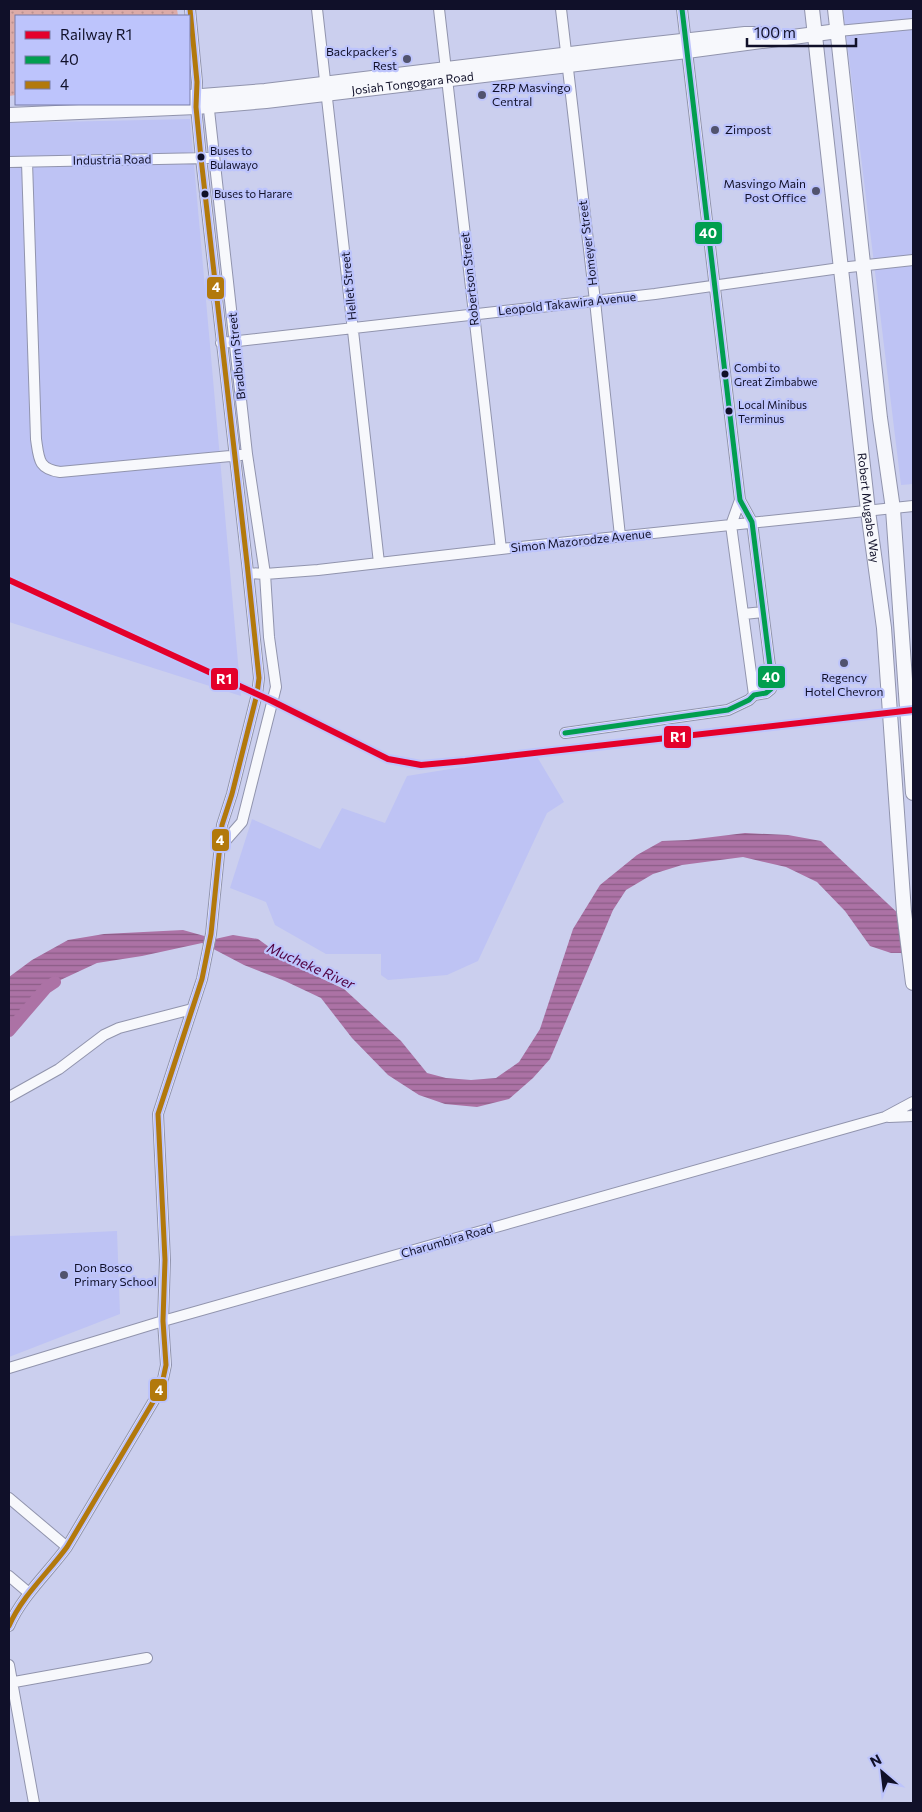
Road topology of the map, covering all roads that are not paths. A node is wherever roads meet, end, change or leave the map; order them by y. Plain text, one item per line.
1 (190, 9) edge
2 (318, 9) edge
3 (439, 9) edge
4 (561, 9) edge
5 (682, 9) edge
6 (812, 9) edge
7 (835, 9) edge
8 (913, 24) edge
9 (838, 31) junction
10 (815, 33) junction
11 (687, 46) junction
12 (567, 60) junction
13 (448, 74) junction
14 (327, 89) junction
15 (200, 100) edge
16 (30, 105) edge
17 (136, 105) edge
18 (9, 106) edge
19 (9, 115) edge
20 (848, 119) junction
21 (826, 121) junction
22 (201, 158) junction
23 (214, 158) junction
24 (9, 162) edge
25 (27, 162) junction
26 (854, 181) junction
27 (832, 182) junction
28 (913, 260) edge
29 (864, 266) junction
30 (840, 268) junction
31 (714, 286) junction
32 (595, 301) junction
33 (473, 314) junction
34 (354, 329) junction
35 (236, 341) junction
36 (221, 343) junction
37 (247, 454) junction
38 (234, 456) junction
39 (740, 500) junction
40 (913, 506) edge
41 (893, 509) junction
42 (868, 511) junction
43 (752, 522) junction
44 (731, 525) junction
45 (620, 536) junction
46 (501, 549) junction
47 (379, 563) junction
48 (248, 573) junction
49 (265, 574) junction
50 (763, 612) junction
51 (744, 614) junction
52 (754, 694) junction
53 (565, 733) dead end
54 (913, 794) edge
55 (219, 848) junction
56 (913, 983) edge
57 (192, 1009) junction
58 (9, 1098) edge
59 (913, 1102) edge
60 (913, 1116) edge
61 (886, 1117) junction
62 (163, 1322) junction
63 (9, 1368) edge
64 (9, 1498) edge
65 (67, 1547) junction
66 (9, 1576) edge
67 (29, 1593) junction
68 (9, 1626) edge
69 (147, 1658) dead end
70 (9, 1665) edge
71 (10, 1682) edge
72 (34, 1803) edge

1 - 15 street, Bradburn Street
2 - 14 street, Hellet Street
3 - 13 street, Robertson Street
4 - 12 street, Homeyer Street
5 - 11 street
6 - 10 highway, Robert Mugabe Way
7 - 9 highway, Robert Mugabe Way
8 - 9 street
9 - 10 highway, Josiah Tongogara Road
9 - 20 highway, Robert Mugabe Way
10 - 11 highway, Josiah Tongogara Road
10 - 21 highway, Robert Mugabe Way
11 - 12 highway, Josiah Tongogara Road
11 - 31 street
12 - 13 highway, Josiah Tongogara Road
12 - 32 street, Homeyer Street
13 - 14 highway, Josiah Tongogara Road
13 - 33 street, Robertson Street
14 - 15 highway, Josiah Tongogara Road
14 - 34 street, Hellet Street
15 - 22 street, Bradburn Street
15 - 23 street, Bradburn Street
16 - 18 highway
17 - 19 highway, Josiah Tongogara Road
20 - 21 highway
20 - 26 highway, Robert Mugabe Way
21 - 27 highway, Robert Mugabe Way
22 - 23 street, Industria Road
22 - 25 street, Industria Road
22 - 36 street, Bradburn Street
23 - 35 street, Bradburn Street
24 - 25 street, Industria Road
25 - 38 street
26 - 27 highway
26 - 29 highway, Robert Mugabe Way
27 - 30 highway, Robert Mugabe Way
28 - 29 street, Leopold Takawira Avenue
29 - 30 street, Leopold Takawira Avenue
29 - 41 highway, Robert Mugabe Way
30 - 31 street, Leopold Takawira Avenue
30 - 42 highway, Robert Mugabe Way
31 - 32 street, Leopold Takawira Avenue
31 - 39 street
32 - 33 street, Leopold Takawira Avenue
32 - 45 street, Homeyer Street
33 - 34 street, Leopold Takawira Avenue
33 - 46 street, Robertson Street
34 - 35 street, Leopold Takawira Avenue
34 - 47 street, Hellet Street
35 - 36 street, Leopold Takawira Avenue
35 - 37 street, Bradburn Street
36 - 38 street, Bradburn Street
37 - 38 street
37 - 49 street, Bradburn Street
38 - 48 street, Bradburn Street
39 - 43 street
39 - 44 street
40 - 41 street, Simon Mazorodze Avenue
41 - 42 street, Simon Mazorodze Avenue
41 - 54 highway, Robert Mugabe Way
42 - 43 street, Simon Mazorodze Avenue
42 - 56 highway, Robert Mugabe Way
43 - 44 street, Simon Mazorodze Avenue
43 - 50 street
44 - 45 street, Simon Mazorodze Avenue
44 - 51 street
45 - 46 street, Simon Mazorodze Avenue
46 - 47 street, Simon Mazorodze Avenue
47 - 49 street, Simon Mazorodze Avenue
48 - 49 street, Simon Mazorodze Avenue
48 - 55 street, Bradburn Street
49 - 55 street, Bradburn Street
50 - 51 street
50 - 52 street
51 - 52 street
52 - 53 street
55 - 57 street, Bradburn Street
57 - 58 street
57 - 62 street, Bradburn Street
59 - 61 street, Charumbira Road
60 - 61 street, Charumbira Road
61 - 62 street, Charumbira Road
62 - 63 street, Charumbira Road
62 - 65 street, Bradburn Street
64 - 65 street
65 - 67 street, Bradburn Street
66 - 67 street
67 - 68 street, Bradburn Street
69 - 71 street
70 - 71 street
71 - 72 street

